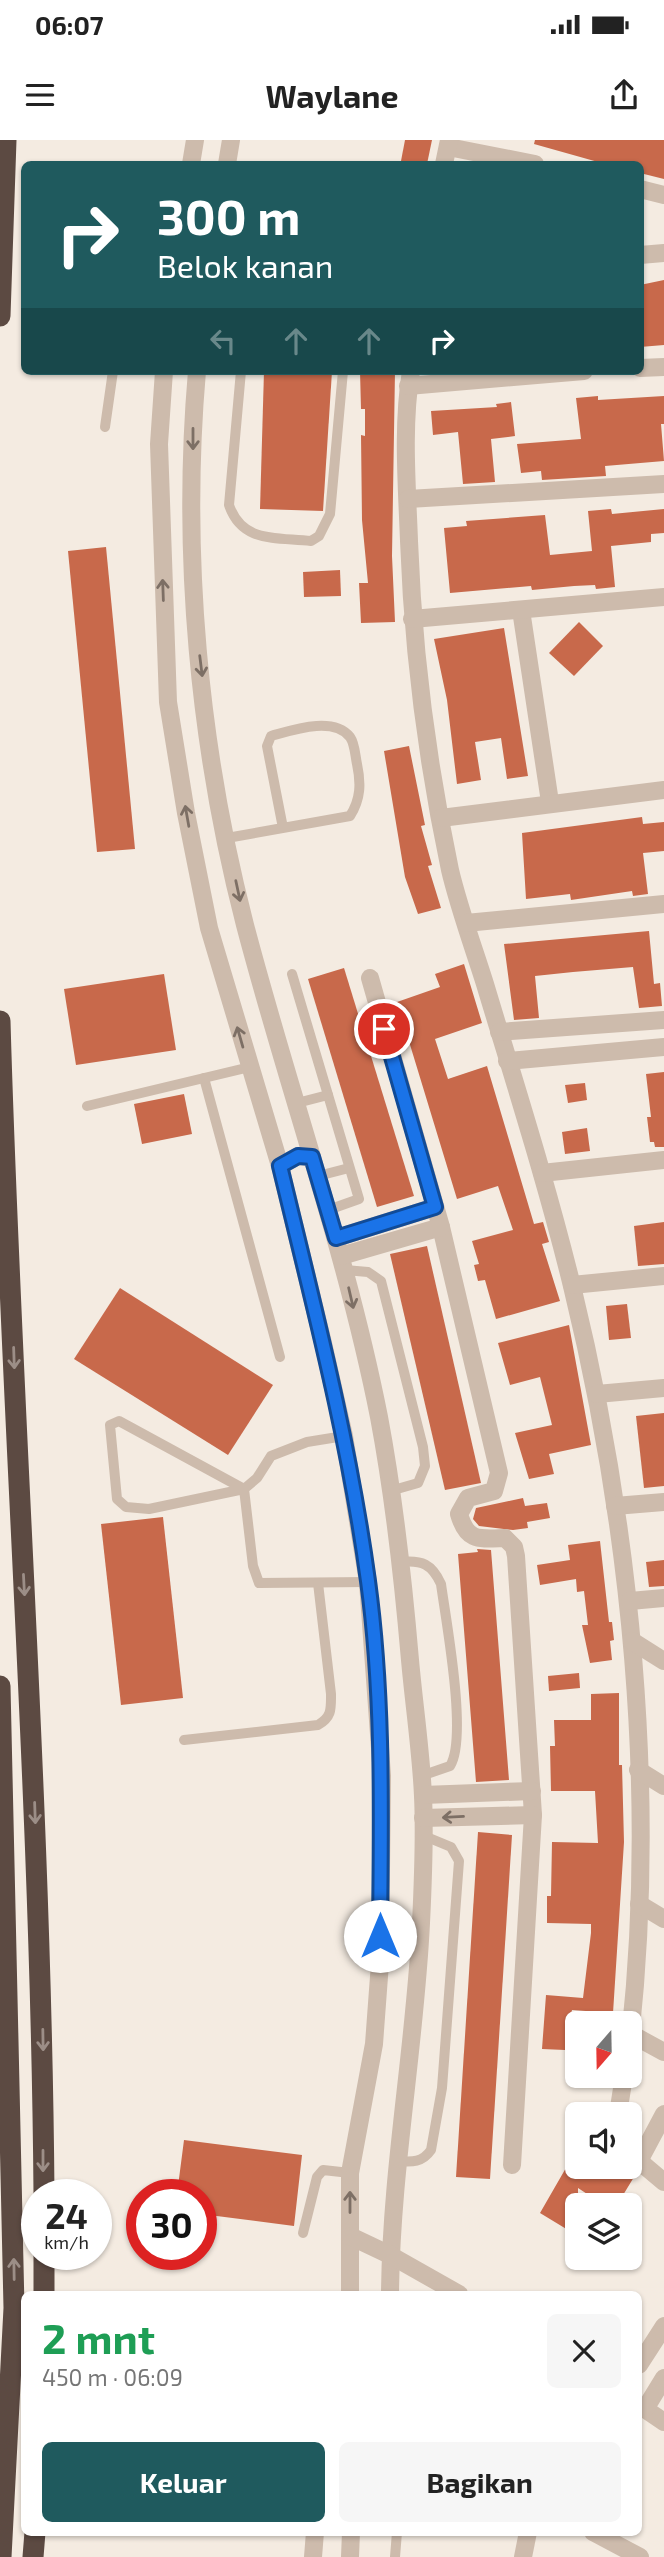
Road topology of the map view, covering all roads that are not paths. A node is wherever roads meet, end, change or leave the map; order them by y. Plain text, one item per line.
1 (6, 140) edge
2 (195, 140) edge
3 (231, 140) edge
4 (447, 150) edge
5 (192, 161) edge
6 (228, 161) edge
7 (516, 161) edge
8 (644, 191) edge
9 (664, 195) edge
10 (664, 253) edge
11 (644, 254) edge
12 (0, 316) edge
13 (664, 367) edge
14 (644, 368) edge
15 (112, 375) edge
16 (164, 375) edge
17 (197, 375) edge
18 (240, 375) edge
19 (343, 375) edge
20 (497, 375) edge
21 (410, 379) edge
22 (105, 427) dead end
23 (664, 484) edge
24 (408, 499) junction
25 (664, 597) edge
26 (521, 610) junction
27 (412, 619) junction
28 (664, 790) edge
29 (550, 802) junction
30 (441, 818) junction
31 (283, 828) junction
32 (227, 838) junction
33 (664, 904) edge
34 (466, 923) junction
35 (292, 974) dead end
36 (370, 978) dead end
37 (664, 1020) edge
38 (0, 1021) edge
39 (499, 1032) junction
40 (664, 1047) edge
41 (508, 1061) junction
42 (250, 1068) junction
43 (204, 1078) junction
44 (328, 1095) junction
45 (87, 1106) dead end
46 (299, 1109) junction
47 (268, 1127) junction
48 (312, 1157) junction
49 (664, 1160) edge
50 (280, 1166) junction
51 (349, 1168) junction
52 (542, 1173) junction
53 (318, 1177) junction
54 (435, 1207) junction
55 (328, 1210) junction
56 (441, 1227) junction
57 (336, 1238) junction
58 (343, 1263) junction
59 (664, 1276) edge
60 (572, 1286) junction
61 (280, 1357) dead end
62 (664, 1388) edge
63 (597, 1394) junction
64 (344, 1436) junction
65 (244, 1489) junction
66 (390, 1491) junction
67 (664, 1502) edge
68 (615, 1506) junction
69 (401, 1562) junction
70 (369, 1582) junction
71 (318, 1583) junction
72 (664, 1598) edge
73 (630, 1601) junction
74 (632, 1641) junction
75 (664, 1661) edge
76 (0, 1686) edge
77 (184, 1740) dead end
78 (638, 1770) junction
79 (421, 1776) junction
80 (664, 1786) edge
81 (532, 1791) junction
82 (423, 1796) junction
83 (533, 1815) junction
84 (422, 1827) junction
85 (639, 1904) junction
86 (664, 1919) edge
87 (632, 2011) edge
88 (642, 2042) edge
89 (664, 2052) edge
90 (664, 2114) edge
91 (642, 2146) edge
92 (397, 2161) junction
93 (642, 2164) edge
94 (512, 2165) dead end
95 (350, 2173) junction
96 (44, 2179) edge
97 (664, 2182) edge
98 (303, 2233) dead end
99 (350, 2236) junction
100 (390, 2255) junction
101 (44, 2270) edge
102 (44, 2291) edge
103 (350, 2291) edge
104 (390, 2291) edge
105 (454, 2291) edge
106 (661, 2338) edge
107 (642, 2361) edge
108 (664, 2378) edge
109 (642, 2407) edge
110 (664, 2422) edge
111 (35, 2536) edge
112 (314, 2536) edge
113 (351, 2536) edge
114 (397, 2536) edge
115 (527, 2536) edge
116 (601, 2536) edge
117 (1, 2557) edge
118 (33, 2557) edge
119 (313, 2557) edge
120 (350, 2557) edge
121 (395, 2557) edge
122 (523, 2557) edge
123 (640, 2557) edge

1 - 12 highway
2 - 5 street
3 - 6 street
4 - 7 street
8 - 9 street
10 - 11 street
13 - 14 street
15 - 22 lane
42 -> 16 street
17 -> 32 street
18 - 19 lane
20 - 21 street
21 - 24 street
23 - 24 street
24 - 27 street
25 - 26 street
26 - 27 street
26 - 29 street
27 - 30 street
28 - 29 street
29 - 30 street
30 - 34 street
31 - 31 lane
31 - 32 lane
32 -> 46 street
33 - 34 street
34 - 39 street
35 - 44 lane
36 - 54 street
37 - 39 street
38 -> 96 highway
39 - 41 street
40 - 41 street
41 - 52 street
42 - 43 lane
42 - 47 street
43 - 45 lane
43 - 61 lane
44 - 46 lane
44 - 51 lane
46 - 47 street
46 - 48 street
47 - 50 street
48 - 50 street
48 - 53 street
49 - 52 street
50 - 64 street
51 - 53 lane
51 - 55 lane
52 - 60 street
53 - 55 street
54 - 56 street
54 - 57 street
55 - 57 street
56 - 58 street
56 - 81 street
57 - 58 street
58 -> 66 street
58 - 66 lane
59 - 60 street
60 - 63 street
62 - 63 street
63 - 68 street
64 - 65 lane
64 - 70 street
65 - 65 lane
65 - 71 lane
66 - 69 street
67 - 68 street
68 - 73 street
69 - 79 street
69 - 79 lane
70 - 71 lane
70 - 95 street
71 - 77 lane
72 - 73 street
73 - 74 street
74 - 75 street
74 - 78 street
117 -> 76 highway
78 - 80 street
78 - 85 street
79 - 82 street
81 - 82 street
81 - 83 street
82 - 84 street
83 -> 84 street
83 - 94 street
84 - 92 street
84 - 92 lane
85 - 86 street
85 - 87 street
88 - 89 street
90 - 91 street
92 - 100 street
93 - 97 street
95 - 98 lane
99 -> 95 street
99 - 100 street
99 - 103 street
100 - 104 street
100 - 105 street
101 - 102 highway
106 - 107 street
108 - 109 street
109 - 110 street
111 - 118 highway
112 - 119 street
113 - 120 street
114 - 121 lane
115 - 122 street
116 - 123 street

